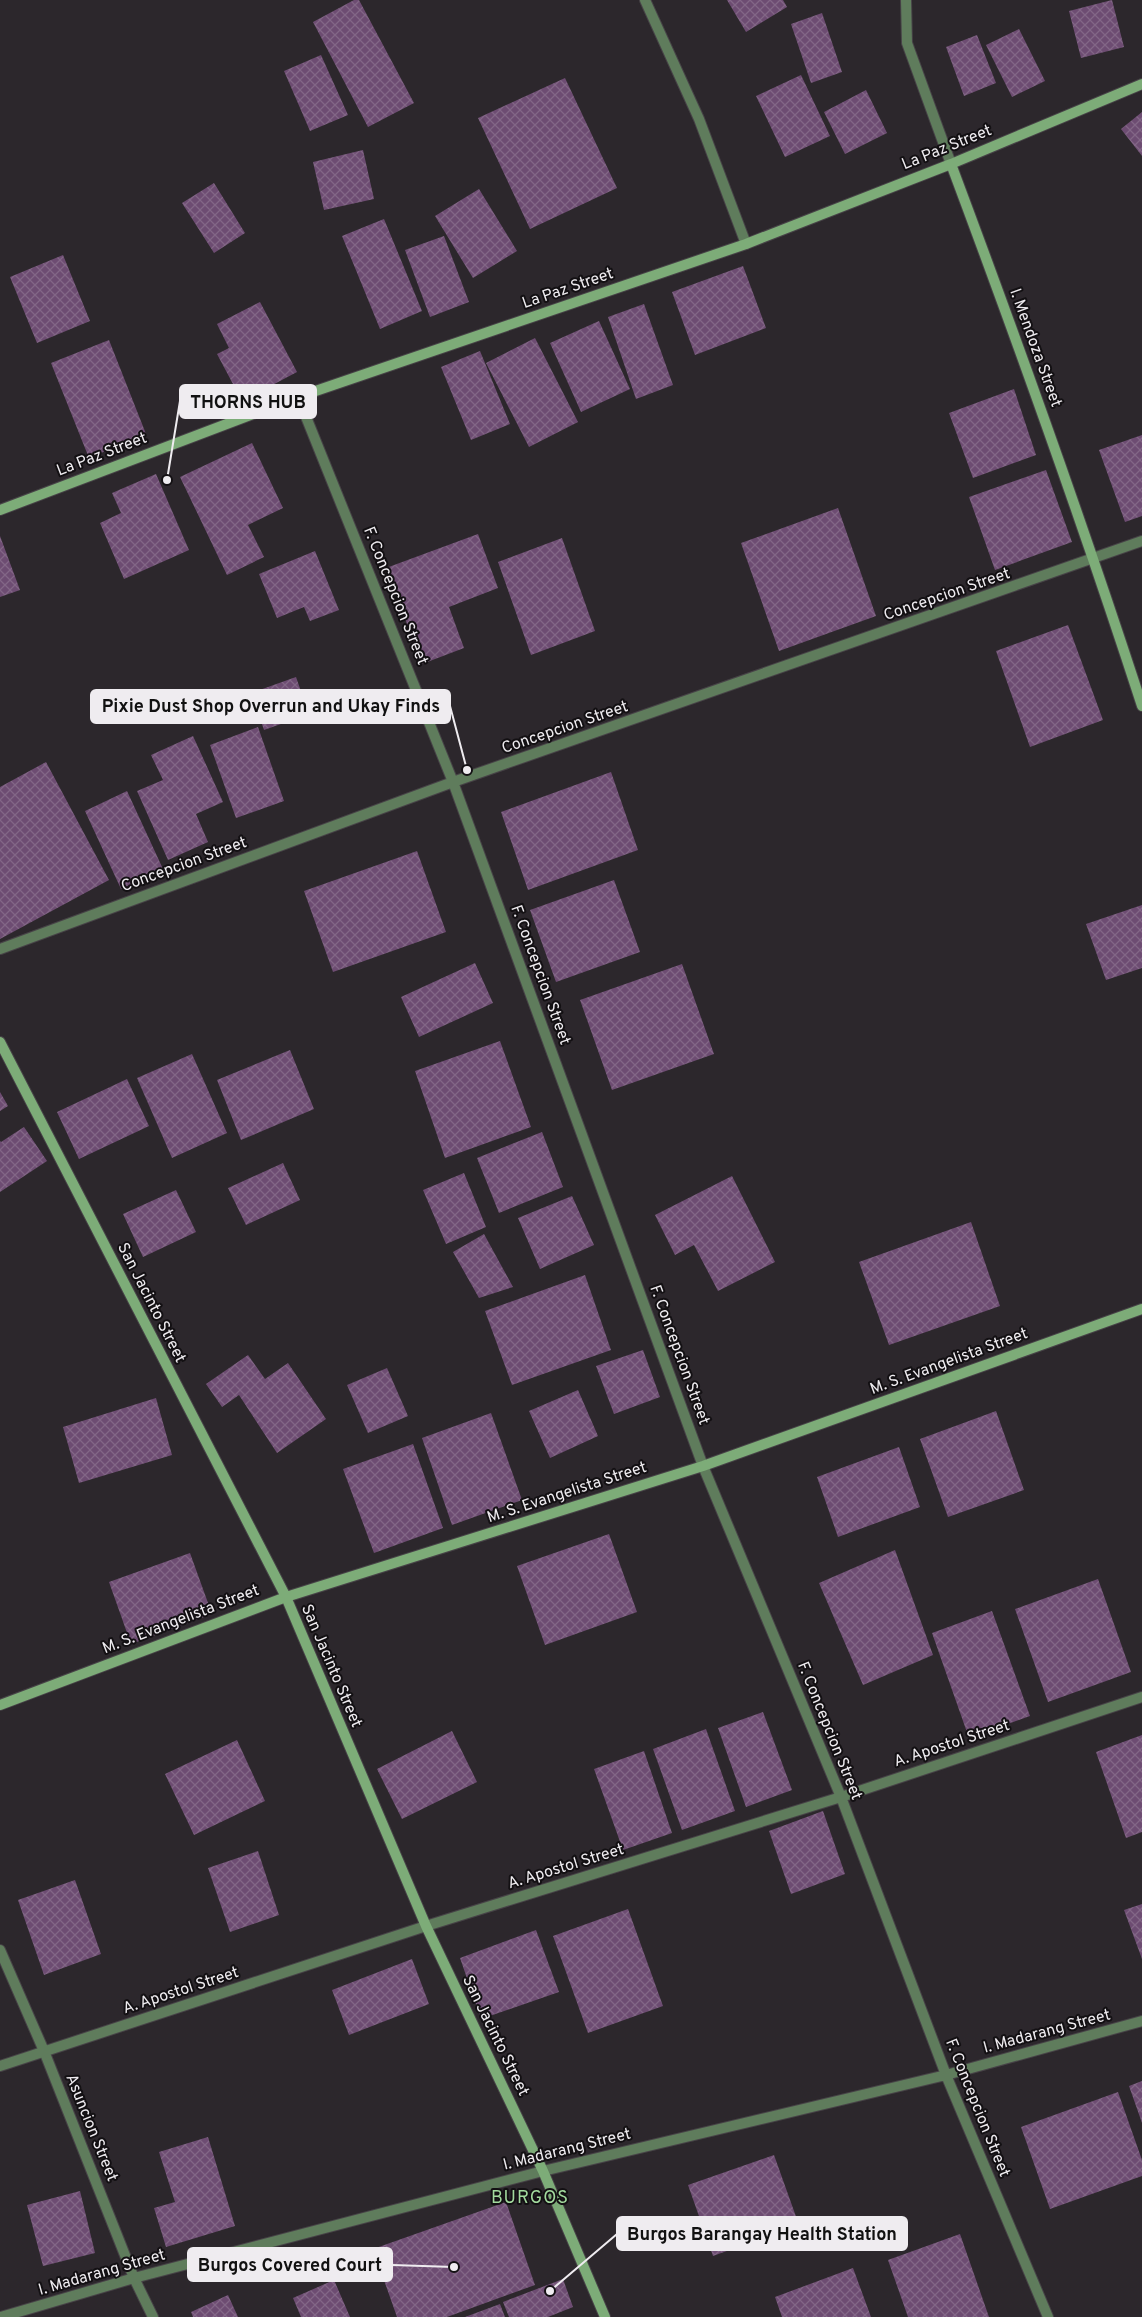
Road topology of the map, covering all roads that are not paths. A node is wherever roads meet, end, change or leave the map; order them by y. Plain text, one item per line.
1 (645, 0) edge
2 (906, 0) edge
3 (1142, 84) edge
4 (951, 164) junction
5 (746, 244) junction
6 (298, 397) junction
7 (0, 510) edge
8 (1142, 542) edge
9 (1094, 559) junction
10 (1142, 706) edge
11 (453, 782) junction
12 (0, 949) edge
13 (0, 1042) edge
14 (1142, 1309) edge
15 (703, 1466) junction
16 (286, 1597) junction
17 (1142, 1698) edge
18 (0, 1705) edge
19 (841, 1797) junction
20 (426, 1926) junction
21 (0, 1950) edge
22 (1142, 2022) edge
23 (44, 2051) junction
24 (0, 2066) edge
25 (946, 2075) junction
26 (543, 2171) junction
27 (134, 2278) junction
28 (1, 2317) edge
29 (153, 2317) edge
30 (605, 2317) edge
31 (1048, 2317) edge

1 - 5 street
2 - 4 street, I. Mendoza Street
3 - 4 street, La Paz Street
4 - 5 street, La Paz Street
4 - 9 street, I. Mendoza Street
5 - 6 street, La Paz Street
6 - 7 street, La Paz Street
6 - 11 street, F. Concepcion Street
8 - 9 street, Concepcion Street
9 - 10 street, I. Mendoza Street
9 - 11 street, Concepcion Street
11 - 12 street, Concepcion Street
11 - 15 street, F. Concepcion Street
13 - 16 street, San Jacinto Street
14 - 15 street, M. S. Evangelista Street
15 - 16 street, M. S. Evangelista Street
15 - 19 street, F. Concepcion Street
16 - 18 street, M. S. Evangelista Street
16 - 20 street, San Jacinto Street
17 - 19 street, A. Apostol Street
19 - 20 street, A. Apostol Street
19 - 25 street, F. Concepcion Street
20 - 23 street, A. Apostol Street
20 - 26 street, San Jacinto Street
21 - 23 street, Asuncion Street
22 - 25 street, I. Madarang Street
23 - 24 street, A. Apostol Street
23 - 27 street, Asuncion Street
25 - 26 street, I. Madarang Street
25 - 31 street, F. Concepcion Street
26 - 27 street, I. Madarang Street
26 - 30 street, San Jacinto Street
27 - 28 street, I. Madarang Street
27 - 29 street, Asuncion Street

